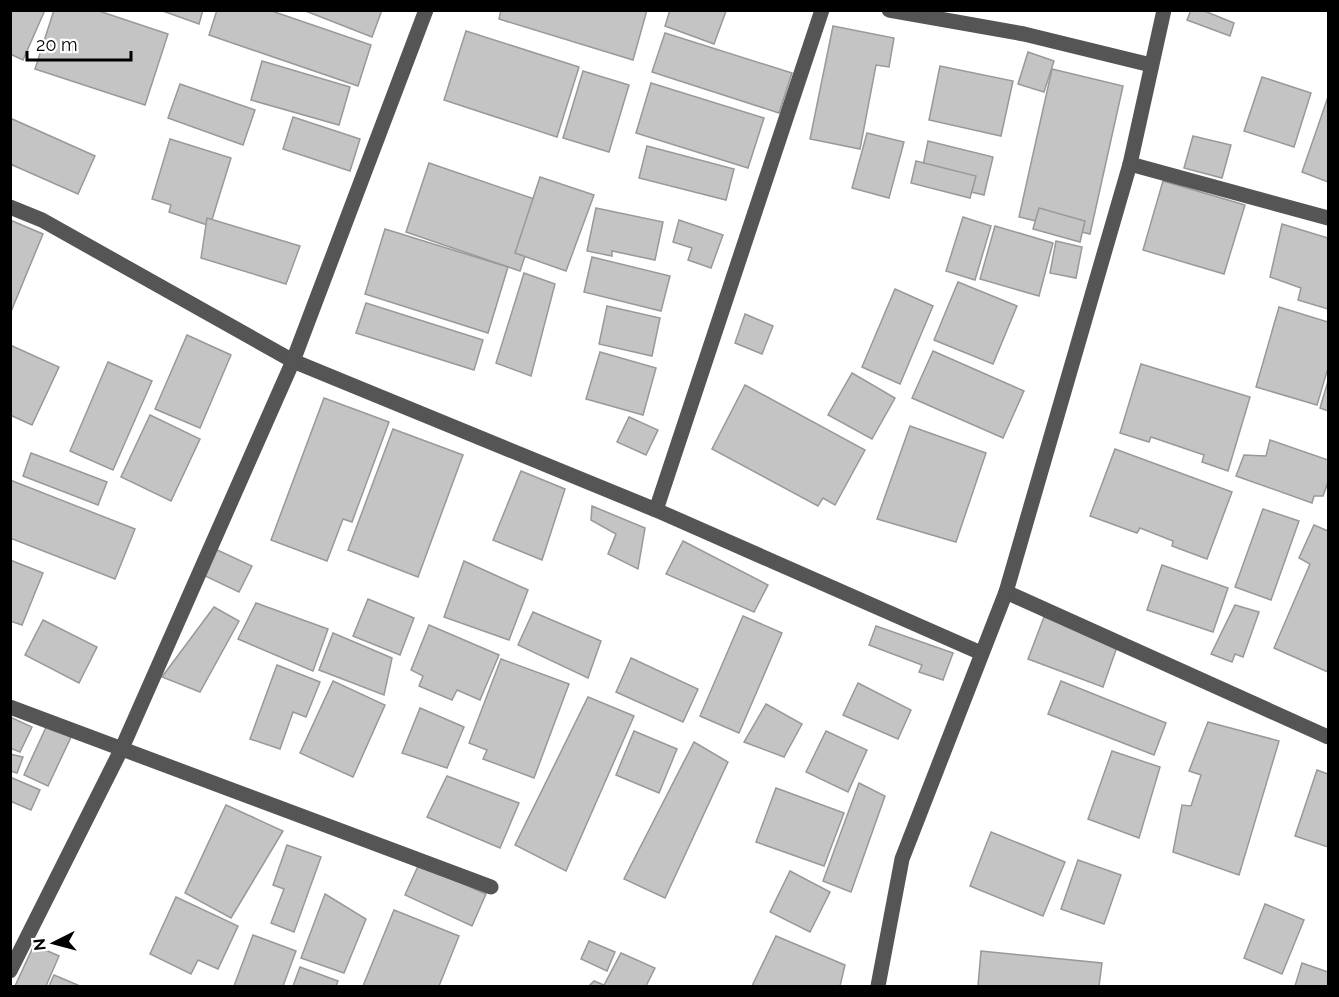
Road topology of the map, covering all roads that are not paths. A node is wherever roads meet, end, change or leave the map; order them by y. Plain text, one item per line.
1 (426, 10) edge
2 (822, 10) edge
3 (889, 10) edge
4 (1164, 10) edge
5 (1150, 65) junction
6 (1130, 164) junction
7 (10, 207) edge
8 (1329, 218) edge
9 (292, 361) junction
10 (656, 510) junction
11 (1006, 592) junction
12 (981, 653) junction
13 (10, 707) edge
14 (1329, 737) edge
15 (122, 748) junction
16 (491, 887) dead end
17 (10, 971) edge
18 (878, 987) edge

1 - 9 street
2 - 10 street
3 - 5 street
4 - 5 street
5 - 6 street
6 - 8 street
6 - 11 street
7 - 9 street
9 - 10 street
9 - 15 street
10 - 12 street
11 - 12 street
11 - 14 street
12 - 18 street
13 - 15 street
15 - 16 street
15 - 17 street

